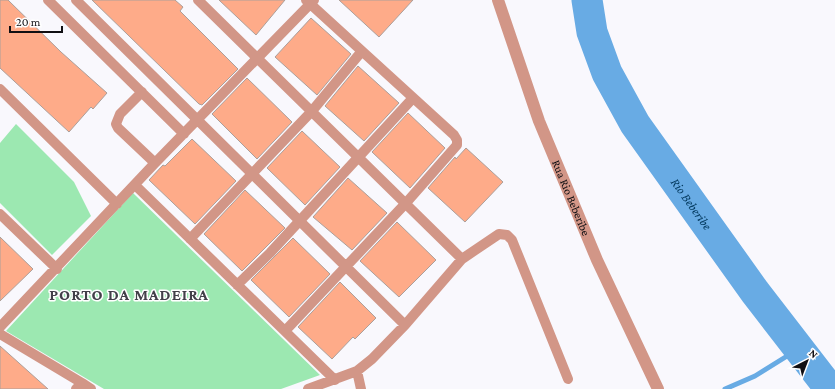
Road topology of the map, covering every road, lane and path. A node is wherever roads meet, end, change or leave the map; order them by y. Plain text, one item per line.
1 (48, 0) edge
2 (76, 0) edge
3 (198, 0) edge
4 (498, 0) edge
5 (310, 1) edge
6 (362, 51) junction
7 (258, 58) junction
8 (0, 89) edge
9 (142, 92) junction
10 (413, 98) junction
11 (312, 111) junction
12 (197, 120) junction
13 (184, 134) junction
14 (358, 156) junction
15 (155, 162) junction
16 (252, 174) junction
17 (135, 185) junction
18 (406, 203) junction
19 (117, 204) junction
20 (0, 214) edge
21 (300, 221) junction
22 (190, 239) junction
23 (462, 259) junction
24 (347, 267) junction
25 (57, 269) junction
26 (237, 285) junction
27 (405, 325) junction
28 (0, 327) edge
29 (285, 331) junction
30 (0, 334) edge
31 (357, 371) junction
32 (568, 379) dead end
33 (335, 380) junction
34 (79, 386) edge
35 (91, 389) edge
36 (308, 389) edge
37 (361, 389) edge
38 (658, 389) edge

1 - 9 lane
2 - 12 lane
3 - 7 lane
4 - 38 street, Rua Rio Beberibe
5 - 6 lane
5 - 7 lane
6 - 10 lane
6 - 11 lane
7 - 11 lane
7 - 12 lane
8 - 19 lane
9 - 13 lane
9 - 15 lane
10 - 14 lane
10 - 18 lane
11 - 14 lane
11 - 16 lane
12 - 13 lane
12 - 16 lane
13 - 15 lane
14 - 18 lane
14 - 21 lane
15 - 17 lane
16 - 21 lane
16 - 22 lane
17 - 19 lane
17 - 22 lane
18 - 23 lane
18 - 24 lane
19 - 25 lane
20 - 25 lane
21 - 24 lane
21 - 26 lane
22 - 26 lane
23 - 27 lane
23 - 32 lane
24 - 27 lane
24 - 29 lane
25 - 28 lane
26 - 29 lane
27 - 31 lane
29 - 33 lane
30 - 34 lane
31 - 33 lane
31 - 37 lane
33 - 36 lane
34 - 35 lane

